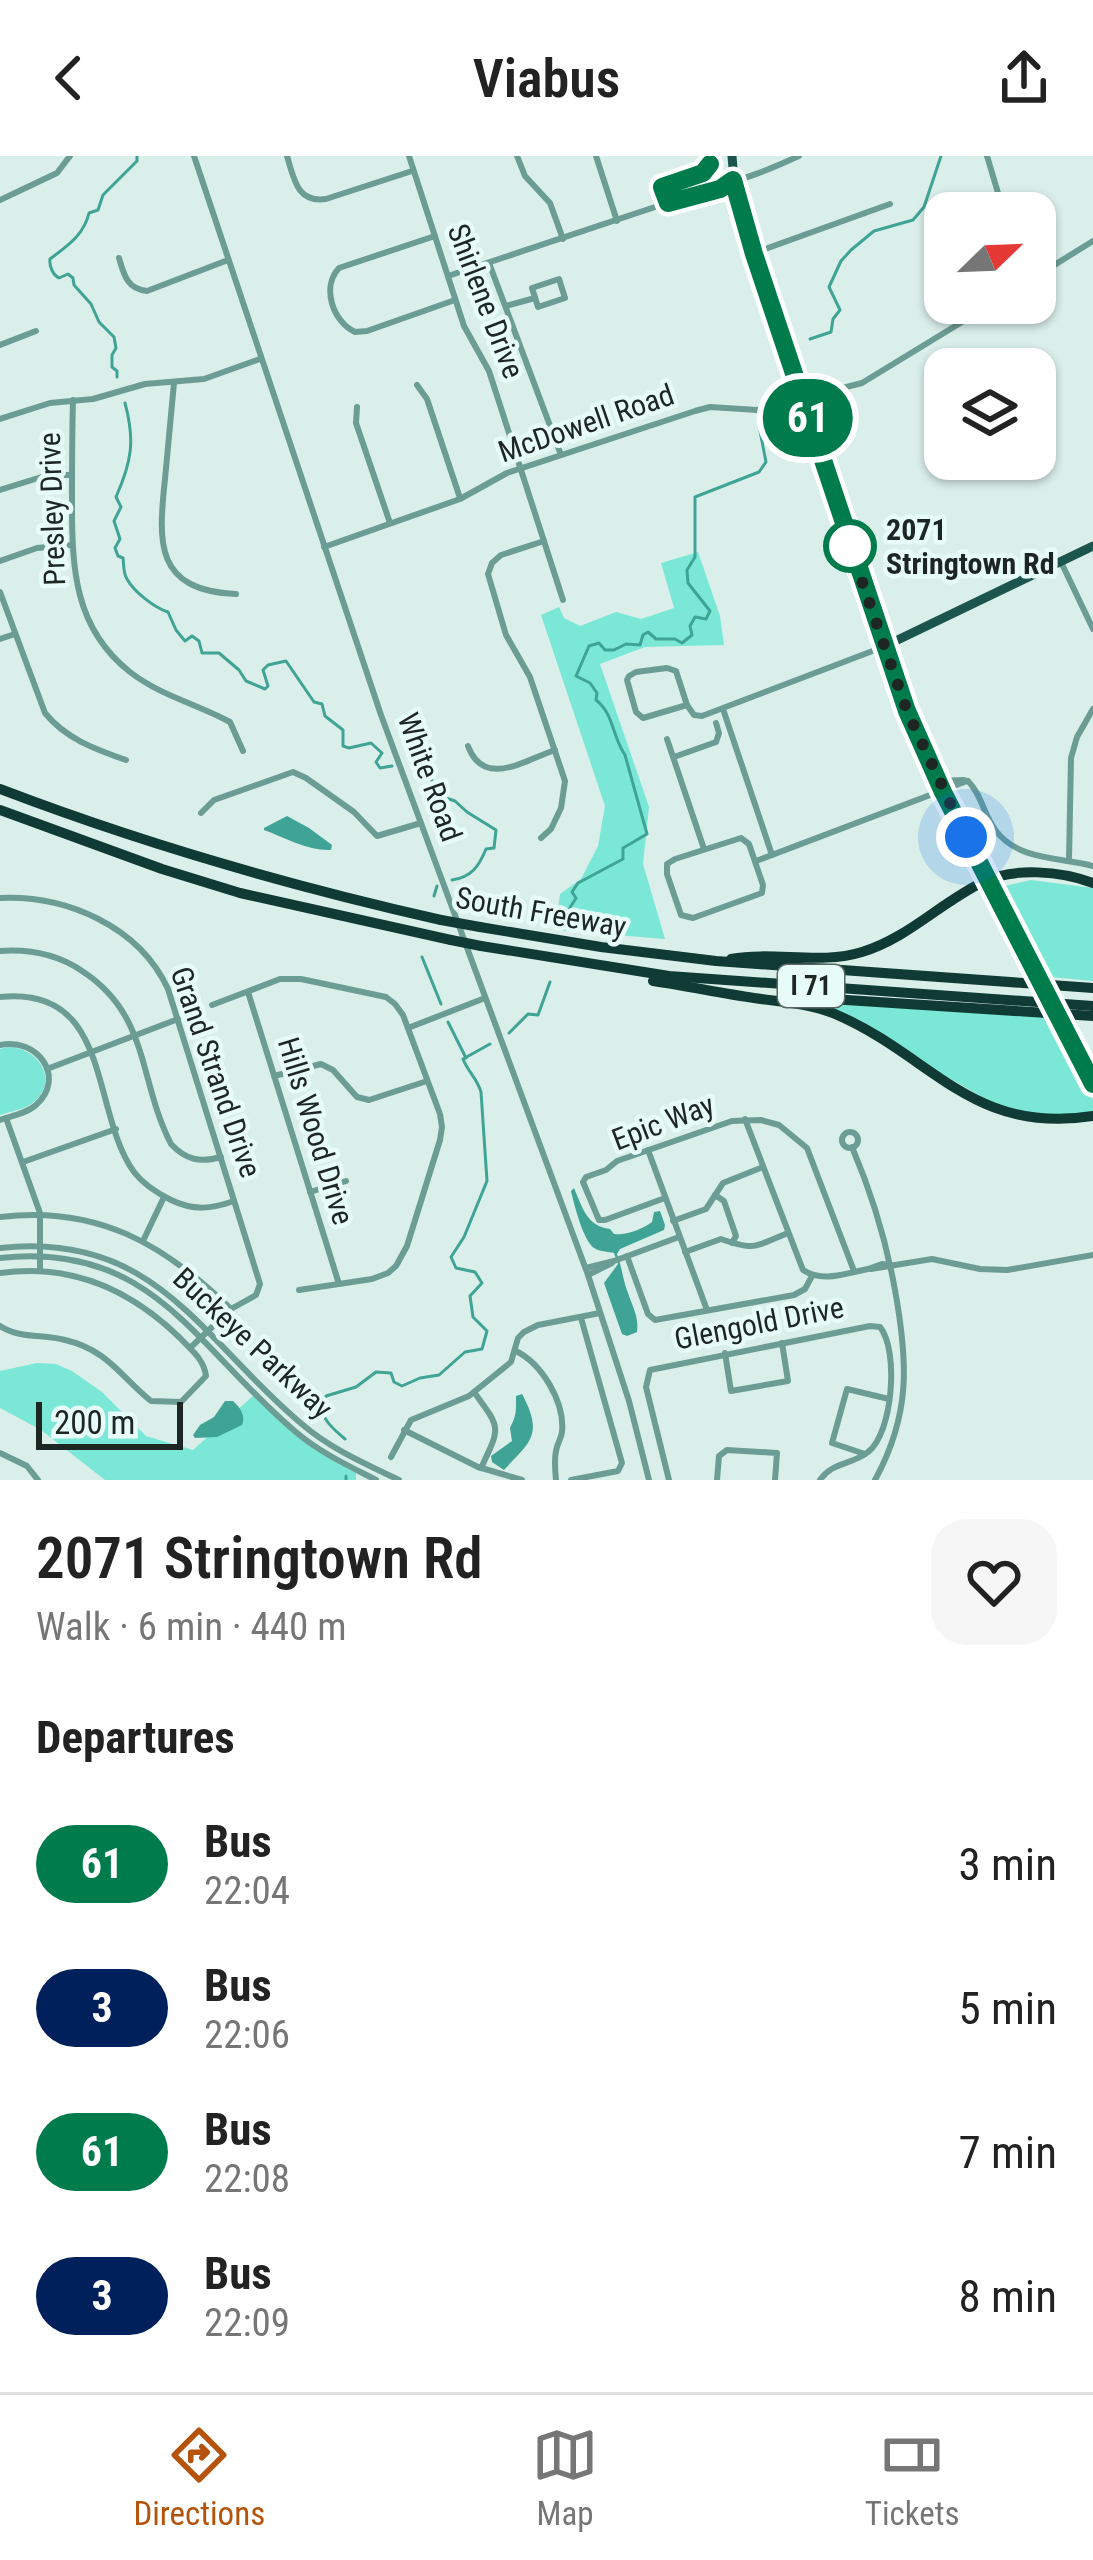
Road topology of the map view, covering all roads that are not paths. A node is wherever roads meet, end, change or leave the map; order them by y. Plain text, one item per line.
1 (70, 156) edge
2 (194, 156) edge
3 (287, 156) edge
4 (409, 156) edge
5 (518, 156) edge
6 (596, 156) edge
7 (732, 156) edge
8 (799, 156) edge
9 (987, 156) edge
10 (413, 170) junction
11 (733, 180) junction
12 (998, 192) edge
13 (0, 200) edge
14 (890, 204) dead end
15 (617, 220) junction
16 (435, 236) junction
17 (563, 239) junction
18 (1093, 241) edge
19 (754, 254) junction
20 (119, 258) dead end
21 (228, 260) junction
22 (489, 263) junction
23 (1056, 264) edge
24 (448, 276) junction
25 (536, 298) junction
26 (455, 300) junction
27 (506, 306) junction
28 (959, 324) edge
29 (36, 332) dead end
30 (0, 345) edge
31 (260, 359) junction
32 (174, 383) junction
33 (417, 385) dead end
34 (801, 398) junction
35 (73, 400) junction
36 (357, 406) dead end
37 (0, 419) edge
38 (561, 455) junction
39 (522, 469) junction
40 (72, 475) junction
41 (0, 490) edge
42 (460, 499) junction
43 (390, 524) junction
44 (544, 541) junction
45 (72, 545) junction
46 (1093, 546) edge
47 (324, 547) junction
48 (0, 562) edge
49 (1061, 562) junction
50 (0, 592) edge
51 (236, 594) dead end
52 (563, 600) dead end
53 (1093, 629) edge
54 (15, 634) junction
55 (0, 639) edge
56 (883, 647) junction
57 (687, 705) junction
58 (723, 709) junction
59 (1093, 709) edge
60 (716, 723) dead end
61 (667, 739) dead end
62 (468, 746) dead end
63 (555, 750) junction
64 (243, 751) dead end
65 (674, 758) junction
66 (126, 760) dead end
67 (938, 781) junction
68 (967, 781) junction
69 (0, 789) edge
70 (943, 792) junction
71 (0, 810) edge
72 (201, 813) dead end
73 (422, 823) junction
74 (541, 838) dead end
75 (704, 849) junction
76 (772, 855) junction
77 (1069, 860) junction
78 (756, 861) junction
79 (1093, 866) edge
80 (988, 879) junction
81 (1093, 883) edge
82 (0, 898) edge
83 (0, 951) edge
84 (716, 962) junction
85 (596, 967) junction
86 (1093, 988) edge
87 (248, 992) junction
88 (734, 993) junction
89 (0, 997) edge
90 (485, 998) junction
91 (212, 1005) dead end
92 (1093, 1006) edge
93 (1093, 1016) edge
94 (178, 1018) junction
95 (408, 1028) junction
96 (135, 1035) junction
97 (0, 1045) edge
98 (92, 1052) junction
99 (47, 1070) junction
100 (274, 1076) junction
101 (427, 1081) junction
102 (1093, 1084) edge
103 (1093, 1116) edge
104 (3, 1119) edge
105 (745, 1119) junction
106 (116, 1129) junction
107 (853, 1147) dead end
108 (648, 1150) junction
109 (221, 1157) junction
110 (22, 1162) junction
111 (763, 1167) junction
112 (346, 1180) dead end
113 (310, 1192) junction
114 (715, 1195) junction
115 (164, 1197) junction
116 (665, 1198) junction
117 (235, 1201) junction
118 (40, 1215) junction
119 (0, 1216) edge
120 (674, 1221) junction
121 (788, 1233) junction
122 (679, 1237) junction
123 (143, 1241) junction
124 (732, 1243) junction
125 (40, 1246) junction
126 (0, 1248) edge
127 (685, 1252) junction
128 (1093, 1255) edge
129 (40, 1257) junction
130 (0, 1258) edge
131 (621, 1258) junction
132 (891, 1265) junction
133 (40, 1270) junction
134 (854, 1271) junction
135 (587, 1272) junction
136 (0, 1274) edge
137 (812, 1276) junction
138 (339, 1285) junction
139 (299, 1289) dead end
140 (231, 1309) junction
141 (708, 1311) junction
142 (601, 1312) junction
143 (581, 1318) junction
144 (0, 1325) edge
145 (208, 1331) junction
146 (201, 1338) junction
147 (782, 1343) junction
148 (190, 1348) junction
149 (516, 1351) junction
150 (724, 1353) junction
151 (474, 1392) junction
152 (889, 1399) junction
153 (404, 1430) junction
154 (878, 1438) junction
155 (893, 1444) junction
156 (0, 1453) edge
157 (865, 1454) junction
158 (391, 1457) dead end
159 (481, 1468) junction
160 (504, 1478) edge
161 (38, 1480) edge
162 (376, 1480) edge
163 (399, 1480) edge
164 (522, 1480) edge
165 (556, 1480) edge
166 (571, 1480) edge
167 (649, 1480) edge
168 (669, 1480) edge
169 (717, 1480) edge
170 (775, 1480) edge
171 (820, 1480) edge
172 (875, 1480) edge

1 - 13 street
2 - 21 street, White Road
3 - 10 street
4 - 10 street, Shirlene Drive
5 - 17 street
6 - 15 street
7 - 11 main road
8 - 11 street
9 - 12 street
10 - 16 street, Shirlene Drive
11 - 15 street
11 - 19 main road
14 - 19 street
15 - 17 street
16 - 24 street, Shirlene Drive
16 - 26 street
17 - 22 street
18 - 23 street
19 - 34 main road
20 - 21 street
21 - 31 street, White Road
22 - 24 street
22 - 27 street
24 - 26 street, Shirlene Drive
25 - 25 street
25 - 27 street
26 - 39 street, Shirlene Drive
27 - 38 street
28 - 34 street, McDowell Road
29 - 30 street
31 - 32 street
31 - 47 street, White Road
32 - 35 street
32 - 51 street
33 - 42 street
34 - 38 street, McDowell Road
34 - 56 main road
35 - 37 street
35 - 40 street, Presley Drive
36 - 43 street
38 - 39 street, McDowell Road
39 - 42 street, McDowell Road
39 - 44 street, Shirlene Drive
40 - 41 street
40 - 45 street, Presley Drive
42 - 43 street, McDowell Road
43 - 47 street, McDowell Road
44 - 52 street, Shirlene Drive
44 - 63 street
45 - 48 street
45 - 64 street, Presley Drive
46 - 49 main road
47 - 73 street, White Road
49 - 53 street
49 - 56 main road
50 - 54 street
54 - 55 street
54 - 66 street
56 - 58 street
56 - 67 main road
57 - 57 street
57 - 58 street
58 - 76 street
59 - 77 street
60 - 65 street
61 - 65 street
62 - 63 street
63 - 74 street
65 - 75 street
67 - 68 street
67 - 70 main road
68 - 70 street
68 - 77 street
69 - 84 highway, South Freeway / I 71, bridge
70 - 76 street
70 - 80 main road
71 - 85 highway, South Freeway / I 71, bridge
72 - 73 street
73 - 90 street, White Road
75 - 78 street
75 - 78 street
76 - 78 street
77 - 79 street
80 - 81 highway
80 - 84 highway
80 - 102 main road, bridge
82 - 94 street, Grand Strand Drive
83 - 96 street
84 - 86 highway, South Freeway / I 71
85 - 88 highway, I 71
85 - 92 highway, South Freeway / I 71
87 - 91 street
87 - 95 street
87 - 100 street, Hills Wood Drive
88 - 93 highway, I 71
88 - 103 highway
89 - 98 street
90 - 95 street
90 - 135 street, White Road
94 - 96 street
94 - 109 street, Grand Strand Drive
95 - 101 street
96 - 98 street
96 - 109 street
97 - 99 street
98 - 99 street
98 - 106 street
99 - 104 street
100 - 101 street
100 - 113 street, Hills Wood Drive
101 - 138 street
104 - 110 street
105 - 108 street, Epic Way
105 - 111 street
105 - 134 street, Epic Way
106 - 110 street
106 - 115 street
107 - 132 street
108 - 116 street
108 - 116 street, Epic Way
109 - 117 street, Grand Strand Drive
110 - 118 street
111 - 114 street
111 - 121 street
112 - 113 street
113 - 138 street, Hills Wood Drive
114 - 120 street
114 - 124 street
115 - 117 street
115 - 123 street
116 - 120 street
117 - 140 street, Grand Strand Drive
118 - 119 street
118 - 123 street
118 - 125 street
120 - 122 street
121 - 124 street
121 - 137 street
122 - 127 street
122 - 131 street
123 - 140 street
124 - 127 street
125 - 126 street, Buckeye Parkway
125 - 129 street
125 - 145 street, Buckeye Parkway
127 - 141 street
128 - 132 street
129 - 130 street, Buckeye Parkway
129 - 133 street
129 - 146 street, Buckeye Parkway
131 - 135 street
131 - 141 street
132 - 134 street
132 - 155 street
133 - 136 street
133 - 148 street
134 - 137 street
135 - 142 street, White Road
137 - 141 street
138 - 139 street
140 - 145 street
142 - 143 street
142 - 167 street, White Road
143 - 149 street
143 - 166 street
144 - 148 street
145 - 146 street
145 - 163 street, Buckeye Parkway
146 - 148 street
146 - 162 street, Buckeye Parkway
147 - 150 street, Glengold Drive
147 - 150 street
147 - 152 street, Glengold Drive
149 - 151 street
149 - 165 street
150 - 168 street, Glengold Drive
151 - 153 street
151 - 159 street
152 - 154 street
152 - 157 street
153 - 158 street
153 - 159 street
154 - 155 street
154 - 157 street
155 - 172 street
156 - 161 street
157 - 171 street
159 - 160 street
160 - 164 street
169 - 170 street

